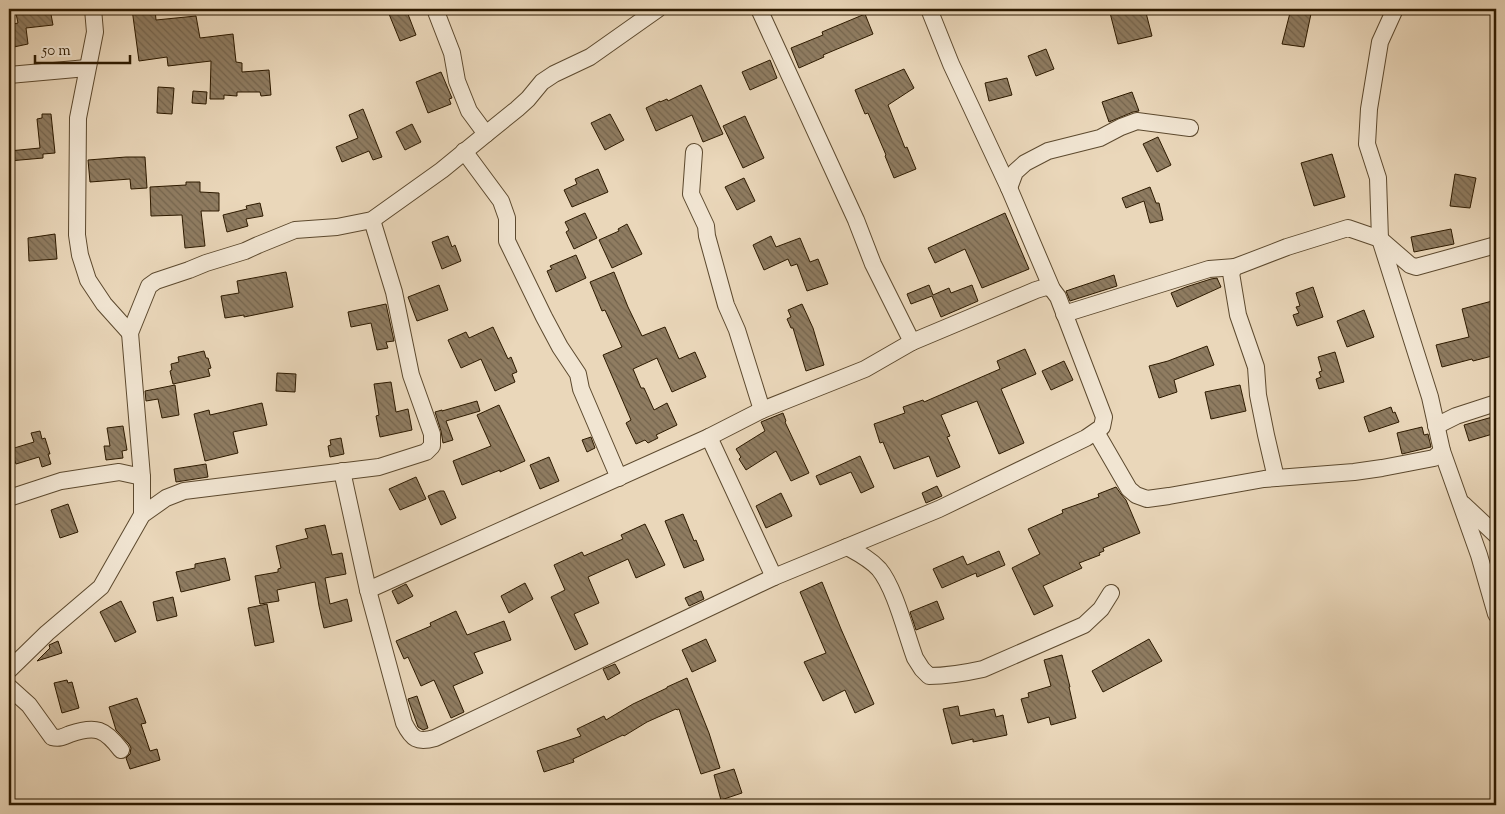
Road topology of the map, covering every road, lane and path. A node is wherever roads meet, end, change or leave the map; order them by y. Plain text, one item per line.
1 (93, 9) edge
2 (435, 9) edge
3 (658, 9) edge
4 (758, 9) edge
5 (929, 9) edge
6 (1395, 9) edge
7 (87, 68) junction
8 (9, 75) edge
9 (1190, 128) dead end
10 (486, 134) junction
11 (464, 151) junction
12 (694, 152) dead end
13 (1008, 188) junction
14 (372, 220) junction
15 (1380, 239) junction
16 (1496, 245) edge
17 (1234, 267) junction
18 (1052, 289) junction
19 (1064, 314) junction
20 (130, 333) junction
21 (912, 342) junction
22 (1496, 403) edge
23 (762, 410) junction
24 (1436, 426) junction
25 (1096, 432) junction
26 (709, 437) junction
27 (1442, 451) junction
28 (342, 472) junction
29 (142, 477) junction
30 (619, 478) junction
31 (1276, 478) junction
32 (9, 498) edge
33 (1461, 502) junction
34 (142, 515) junction
35 (1496, 535) edge
36 (847, 547) junction
37 (774, 576) junction
38 (368, 590) junction
39 (1111, 593) dead end
40 (1496, 614) edge
41 (9, 670) edge
42 (9, 687) edge
43 (121, 750) dead end

1 - 7 street
2 - 10 street
3 - 10 street
4 - 21 street
5 - 13 street
6 - 15 street
7 - 8 street
7 - 20 street
9 - 13 street
10 - 11 street
11 - 14 street
11 - 30 street
12 - 23 street
13 - 18 street
14 - 20 street
14 - 28 street
15 - 16 street
15 - 17 street
15 - 24 street
17 - 19 street
17 - 31 street
18 - 19 street
18 - 21 street
19 - 25 street
20 - 29 street
21 - 23 street
22 - 24 street
23 - 26 street
24 - 27 street
25 - 31 street
25 - 36 street
26 - 30 street
26 - 37 street
27 - 31 street
27 - 33 street
28 - 34 street
28 - 38 street
29 - 32 street
29 - 34 street
30 - 38 street
33 - 35 street
33 - 40 street
34 - 41 street
36 - 37 street
36 - 39 street
37 - 38 street
42 - 43 street

